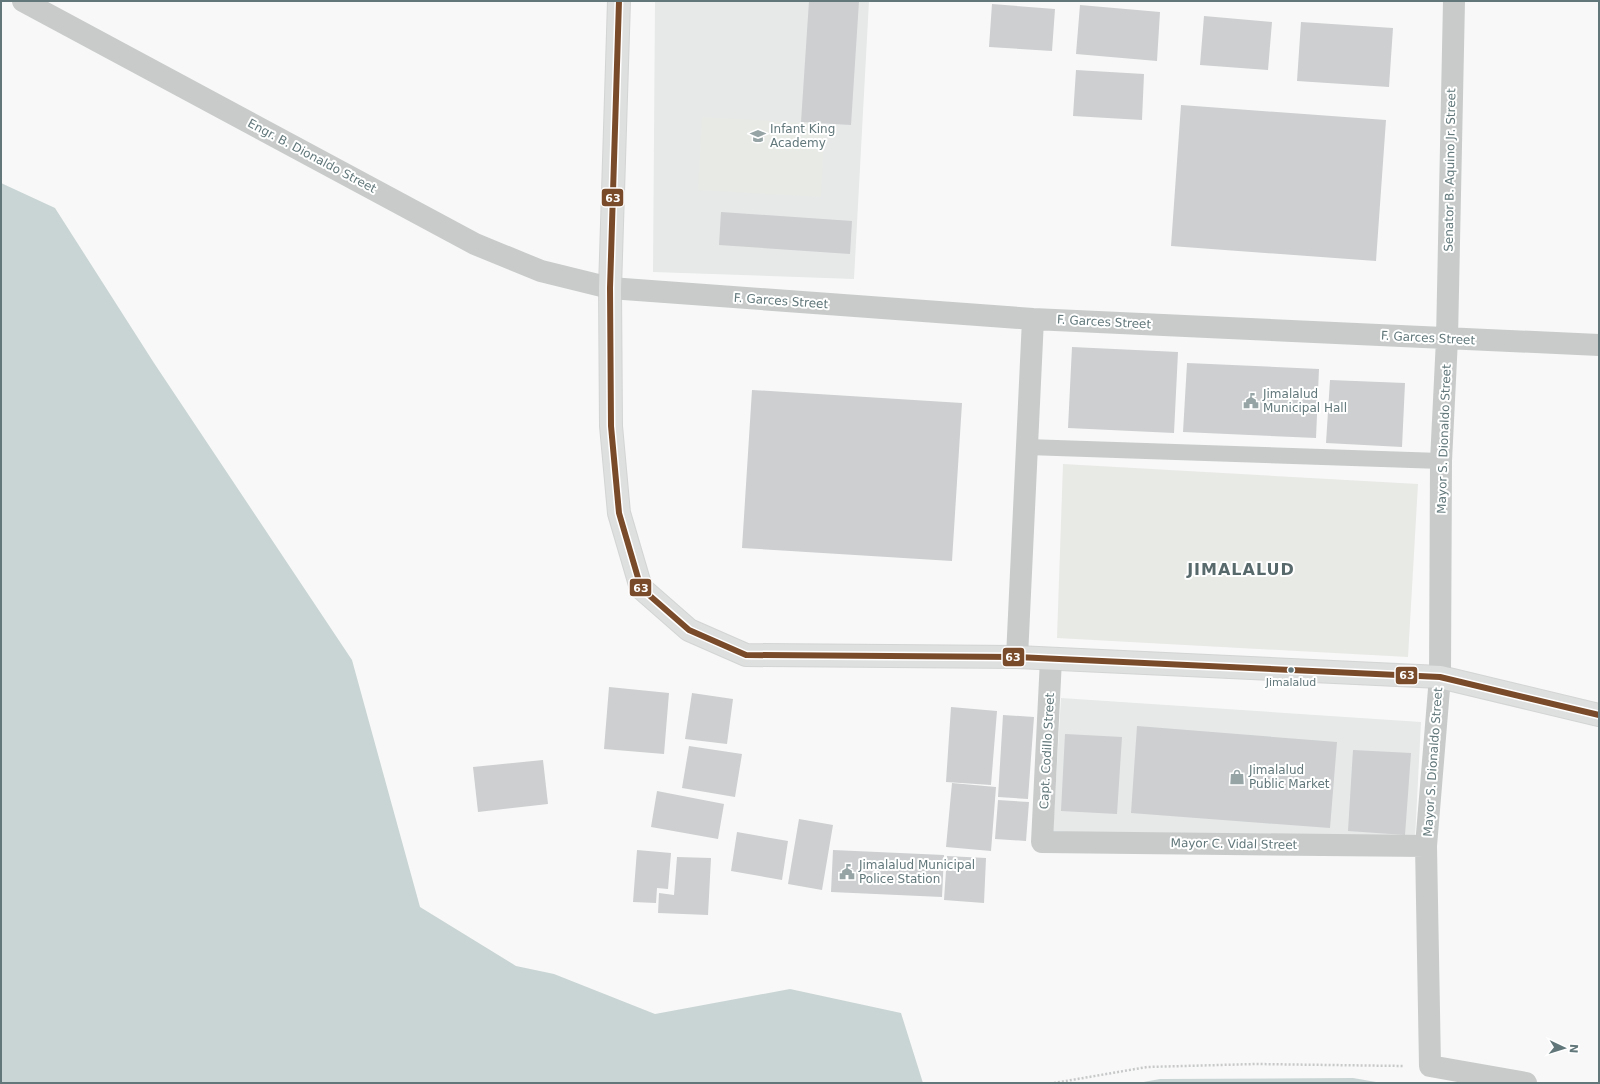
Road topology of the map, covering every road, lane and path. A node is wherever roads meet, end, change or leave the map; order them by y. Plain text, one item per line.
1 (23, 1) edge
2 (619, 1) edge
3 (1454, 1) edge
4 (610, 288) junction
5 (1033, 319) junction
6 (1447, 338) junction
7 (1599, 345) edge
8 (1027, 447) junction
9 (1441, 461) junction
10 (1017, 657) junction
11 (1051, 659) junction
12 (1440, 677) junction
13 (1599, 715) edge
14 (1042, 842) joint
15 (1426, 846) junction
16 (1430, 1066) junction
17 (1054, 1083) edge
18 (1526, 1083) edge

1 - 4 street, Engr. B. Dionaldo Street
2 - 4 highway
3 - 6 street, Senator B. Aquino Jr. Street
4 - 5 street, F. Garces Street
4 - 10 highway
5 - 6 street, F. Garces Street
5 - 8 street
6 - 7 street, F. Garces Street
6 - 9 street, Mayor S. Dionaldo Street
8 - 9 lane
8 - 10 street
9 - 12 street, Mayor S. Dionaldo Street
10 - 11 highway
11 - 12 highway
11 - 14 street, Capt. Codillo Street
12 - 13 highway
12 - 15 street, Mayor S. Dionaldo Street
14 - 15 street, Mayor C. Vidal Street
15 - 16 street, Mayor S. Dionaldo Street
16 - 17 path
16 - 18 street

